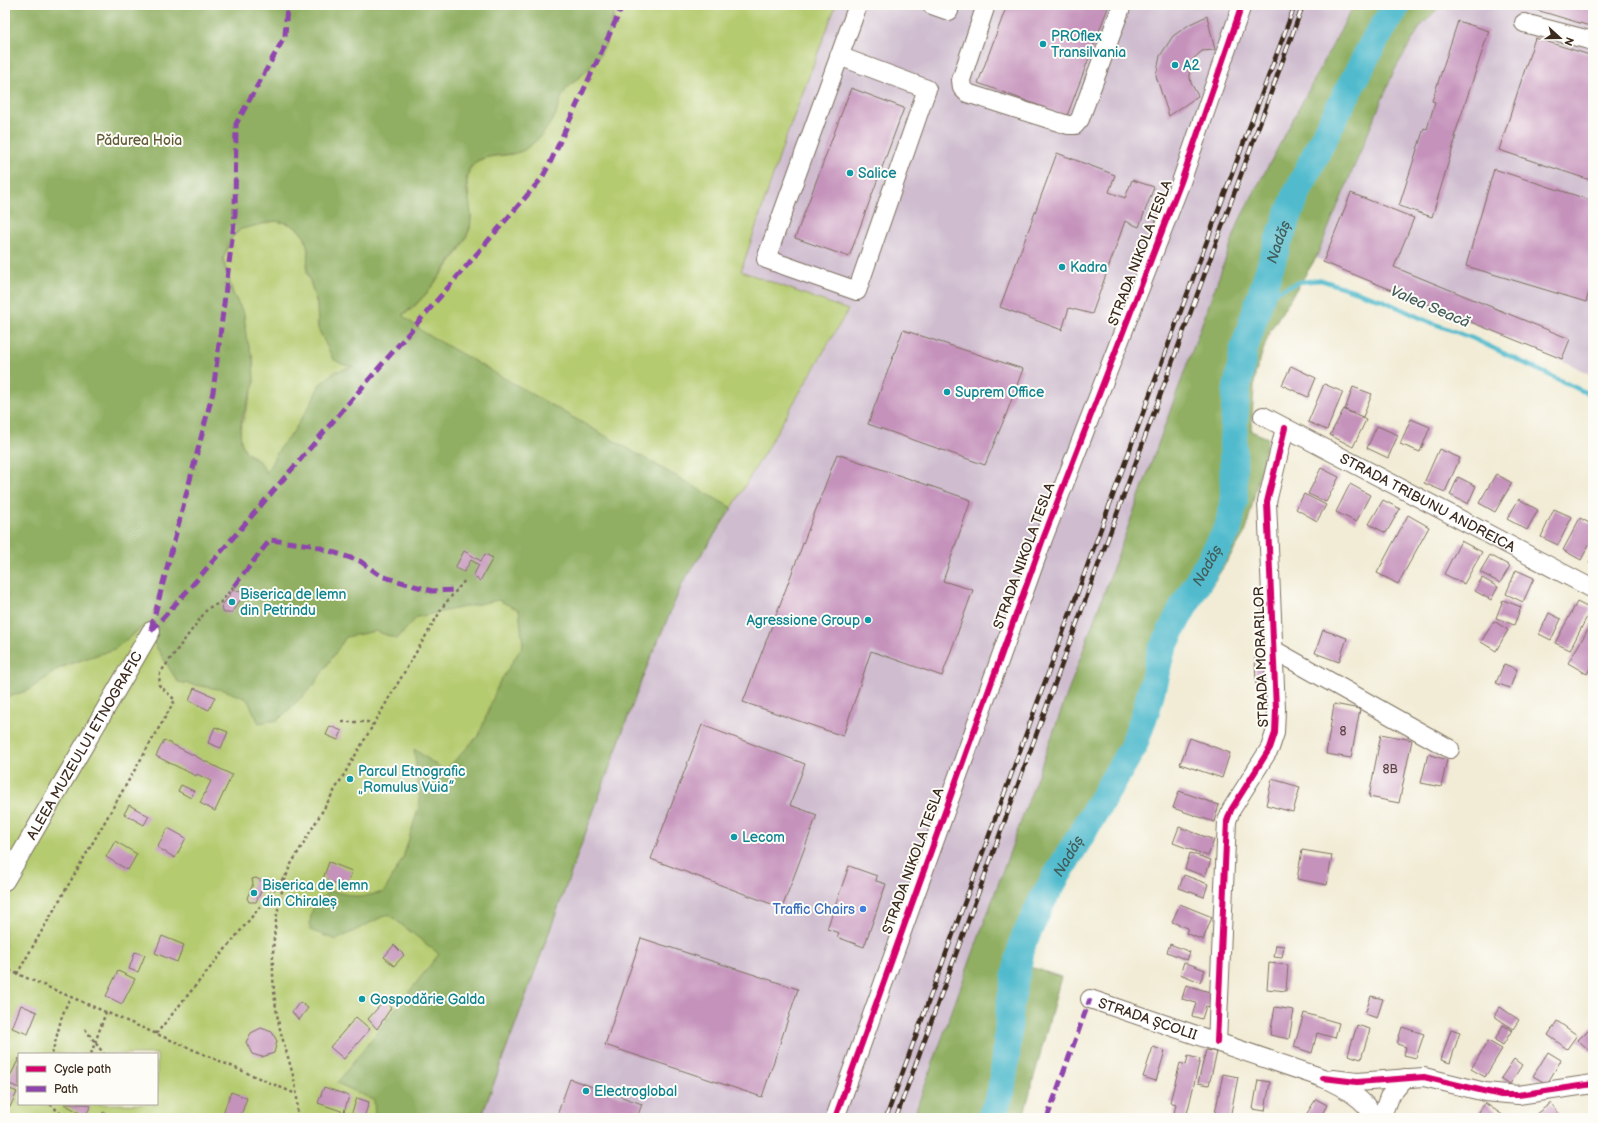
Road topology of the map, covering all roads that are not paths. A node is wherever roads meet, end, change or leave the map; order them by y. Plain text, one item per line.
1 (858, 5) edge
2 (932, 5) edge
3 (986, 5) edge
4 (1122, 5) edge
5 (1242, 5) edge
6 (949, 11) dead end
7 (1524, 23) dead end
8 (1593, 42) edge
9 (839, 56) junction
10 (1263, 416) dead end
11 (1286, 428) junction
12 (1593, 590) edge
13 (151, 631) dead end
14 (1274, 650) junction
15 (1450, 749) dead end
16 (5, 880) edge
17 (1090, 999) dead end
18 (1217, 1042) junction
19 (1323, 1078) junction
20 (1405, 1078) junction
21 (1593, 1084) edge
22 (835, 1118) edge
23 (1375, 1118) edge
24 (1381, 1118) edge

1 - 9 street
2 - 6 street
3 - 4 street
5 - 22 street, STRADA NIKOLA TESLA
7 - 8 street
9 - 9 street
10 - 11 street, STRADA TRIBUNU ANDREICA
11 - 12 street, STRADA TRIBUNU ANDREICA
11 - 14 street, STRADA MORARILOR
13 - 16 street, ALEEA MUZEULUI ETNOGRAFIC
14 - 15 street
14 - 18 street, STRADA MORARILOR
17 - 18 street, STRADA ȘCOLII
18 - 19 street, STRADA ȘCOLII
19 - 20 street
19 - 23 street, STRADA ȘCOLII
20 - 21 street
20 - 24 street

